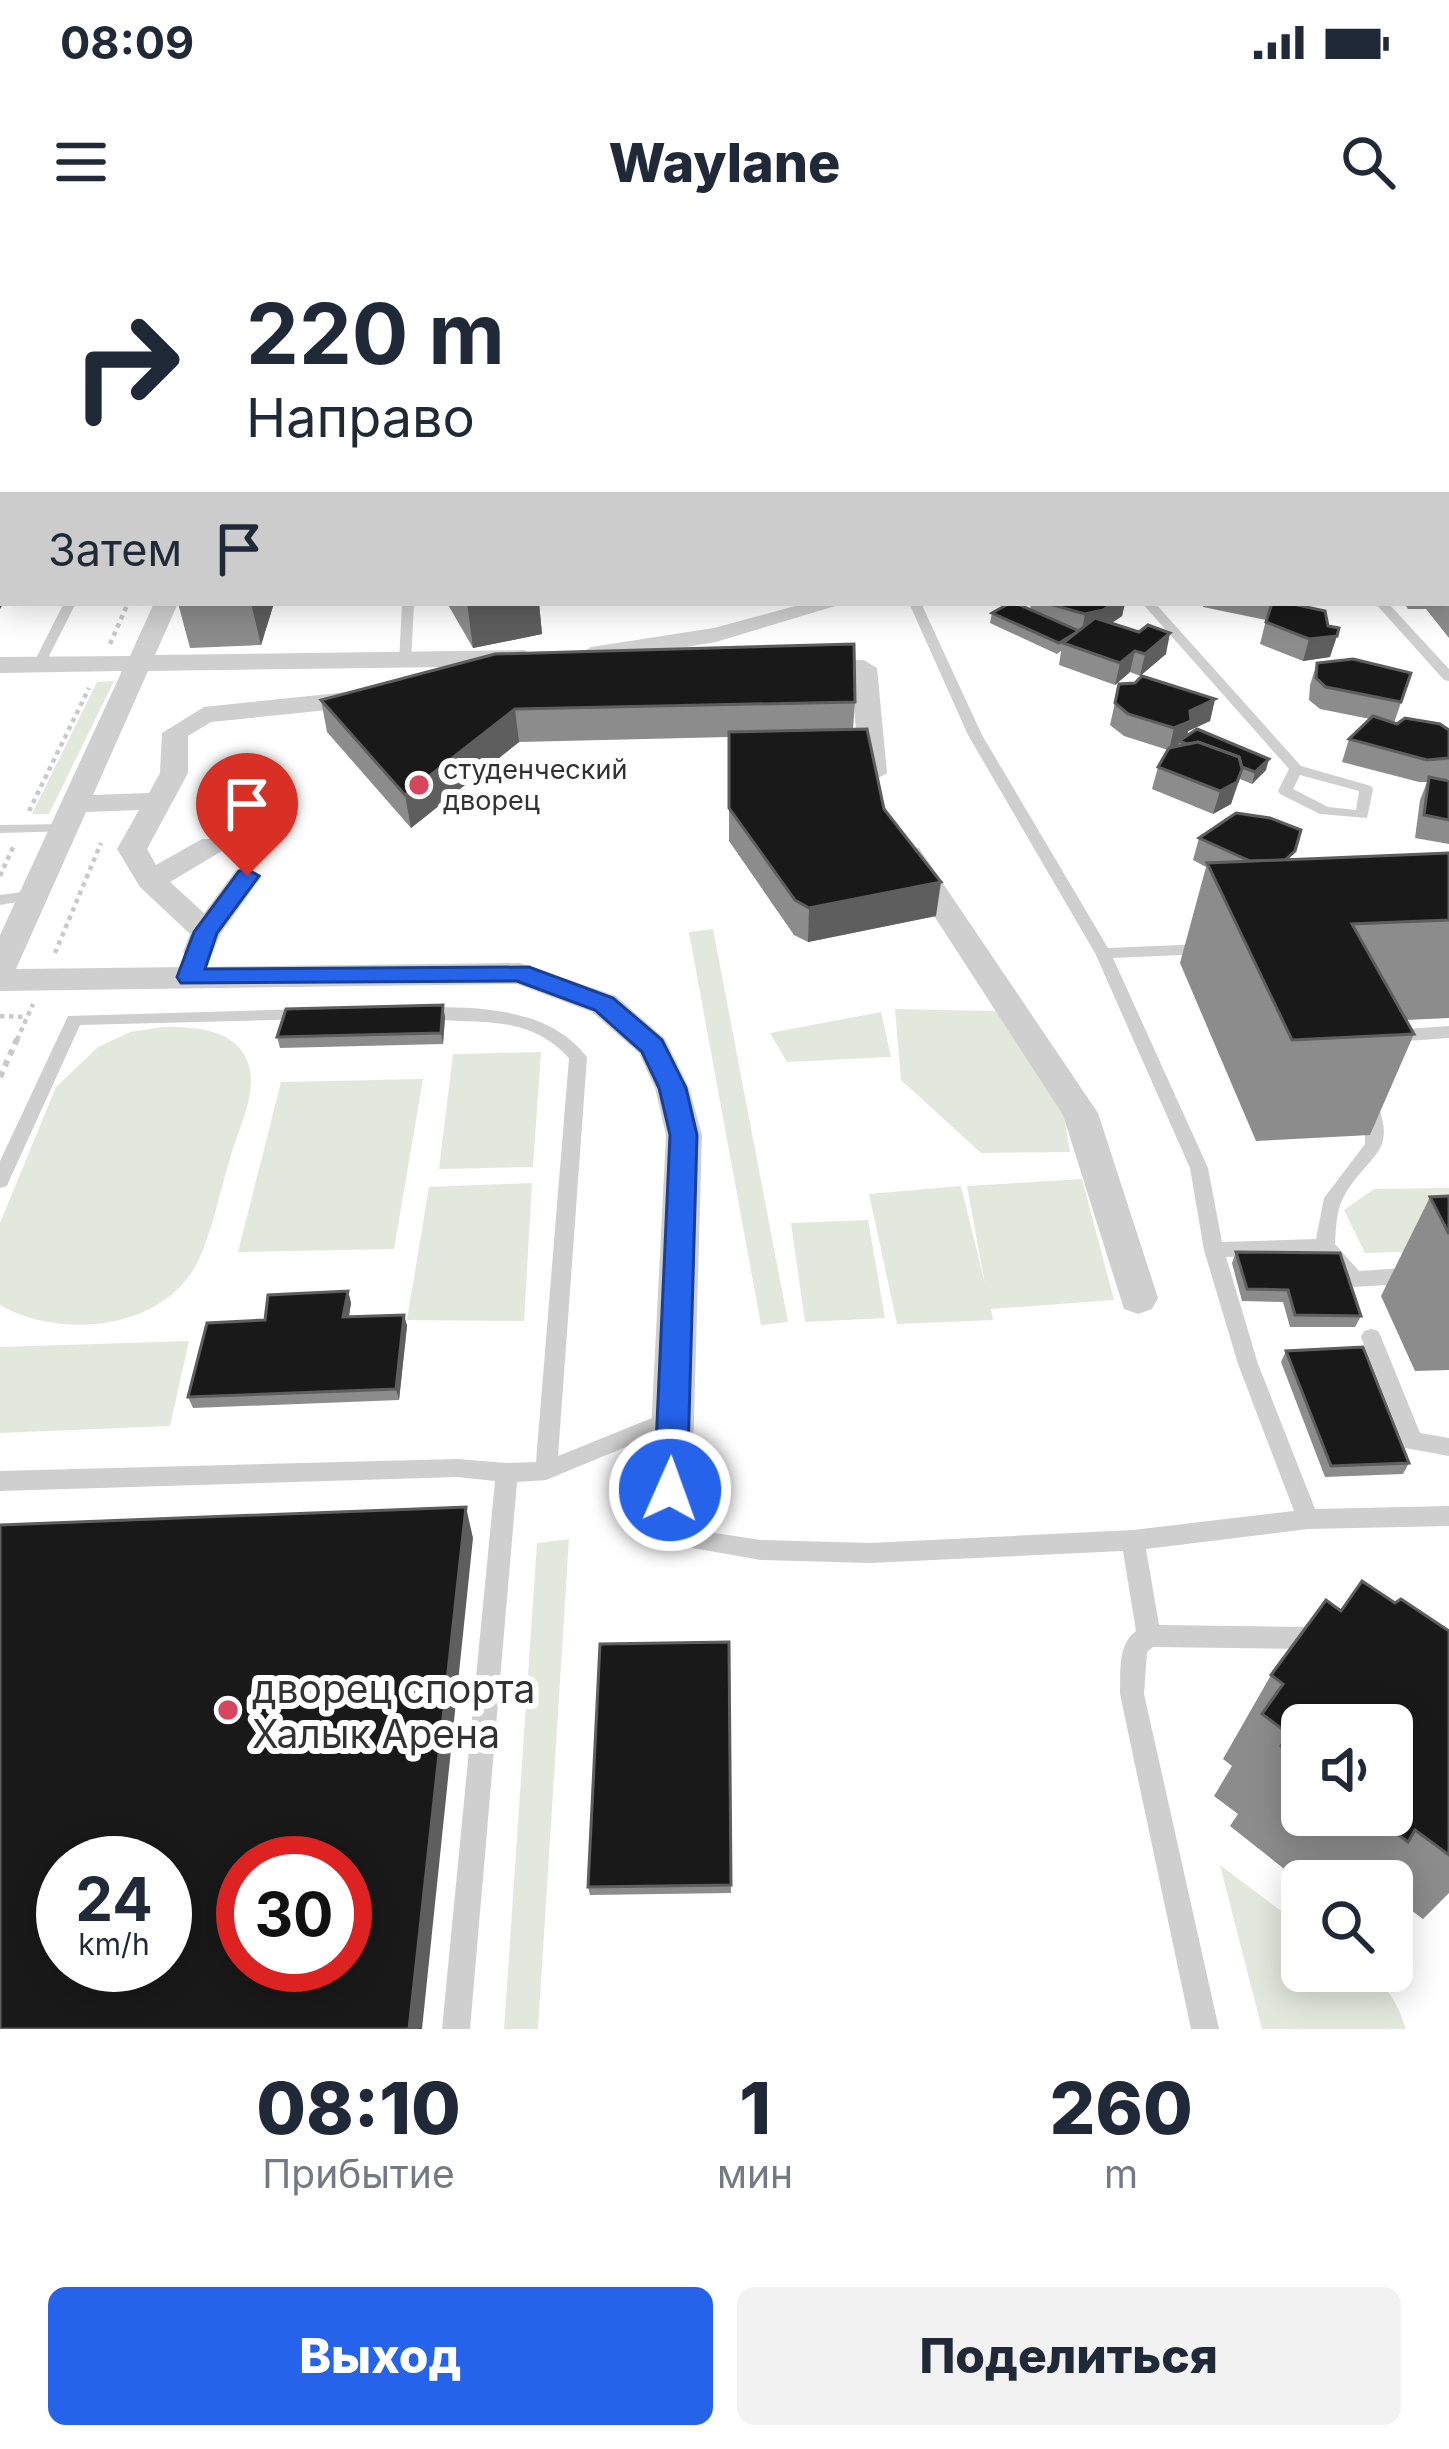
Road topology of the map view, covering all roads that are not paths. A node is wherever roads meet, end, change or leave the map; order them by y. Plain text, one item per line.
1 (68, 606) edge
2 (165, 606) edge
3 (408, 606) edge
4 (821, 606) edge
5 (916, 606) edge
6 (1151, 606) edge
7 (1384, 606) edge
8 (140, 661) junction
9 (405, 662) junction
10 (39, 664) junction
11 (0, 665) edge
12 (771, 670) edge
13 (677, 671) edge
14 (1449, 677) edge
15 (1296, 769) junction
16 (158, 802) junction
17 (879, 803) edge
18 (71, 816) junction
19 (0, 829) edge
20 (895, 837) edge
21 (212, 844) dead end
22 (247, 876) dead end
23 (151, 881) junction
24 (36, 895) junction
25 (0, 901) edge
26 (206, 932) junction
27 (1214, 949) edge
28 (1102, 953) junction
29 (0, 970) edge
30 (190, 977) junction
31 (0, 980) edge
32 (399, 1013) edge
33 (329, 1015) edge
34 (1449, 1032) edge
35 (1370, 1043) edge
36 (1356, 1070) edge
37 (0, 1180) edge
38 (1325, 1246) junction
39 (1214, 1250) junction
40 (1449, 1273) edge
41 (1138, 1298) dead end
42 (1371, 1337) dead end
43 (672, 1418) junction
44 (1449, 1447) edge
45 (546, 1471) junction
46 (507, 1473) junction
47 (0, 1481) edge
48 (670, 1490) joint
49 (1449, 1516) edge
50 (1308, 1520) junction
51 (1133, 1540) junction
52 (1149, 1636) junction
53 (1357, 1639) edge
54 (456, 2029) edge
55 (1204, 2029) edge

1 - 10 lane
2 - 8 street
3 - 9 lane
4 - 9 street
5 - 28 lane
6 - 15 lane
7 - 14 lane
8 - 9 street
8 - 10 street
8 - 18 street
10 - 11 street
12 - 17 street
13 - 16 street
15 - 15 lane
16 - 18 street
16 - 23 street
18 - 19 lane
18 - 24 street
20 - 41 street
21 - 23 street
22 - 26 street
23 - 26 street
24 - 25 lane
24 - 29 street
26 - 30 street
27 - 28 lane
28 - 39 lane
30 - 31 street
30 - 43 street
32 - 45 lane
33 - 37 lane
34 - 35 lane
36 - 38 lane
38 - 39 lane
38 - 40 lane
39 - 50 lane
42 - 44 lane
43 - 45 lane
43 - 48 street
45 - 46 lane
46 - 47 lane
46 - 54 lane
48 - 51 lane
49 - 50 lane
50 - 51 lane
51 - 52 lane
52 - 53 lane
52 - 55 lane

